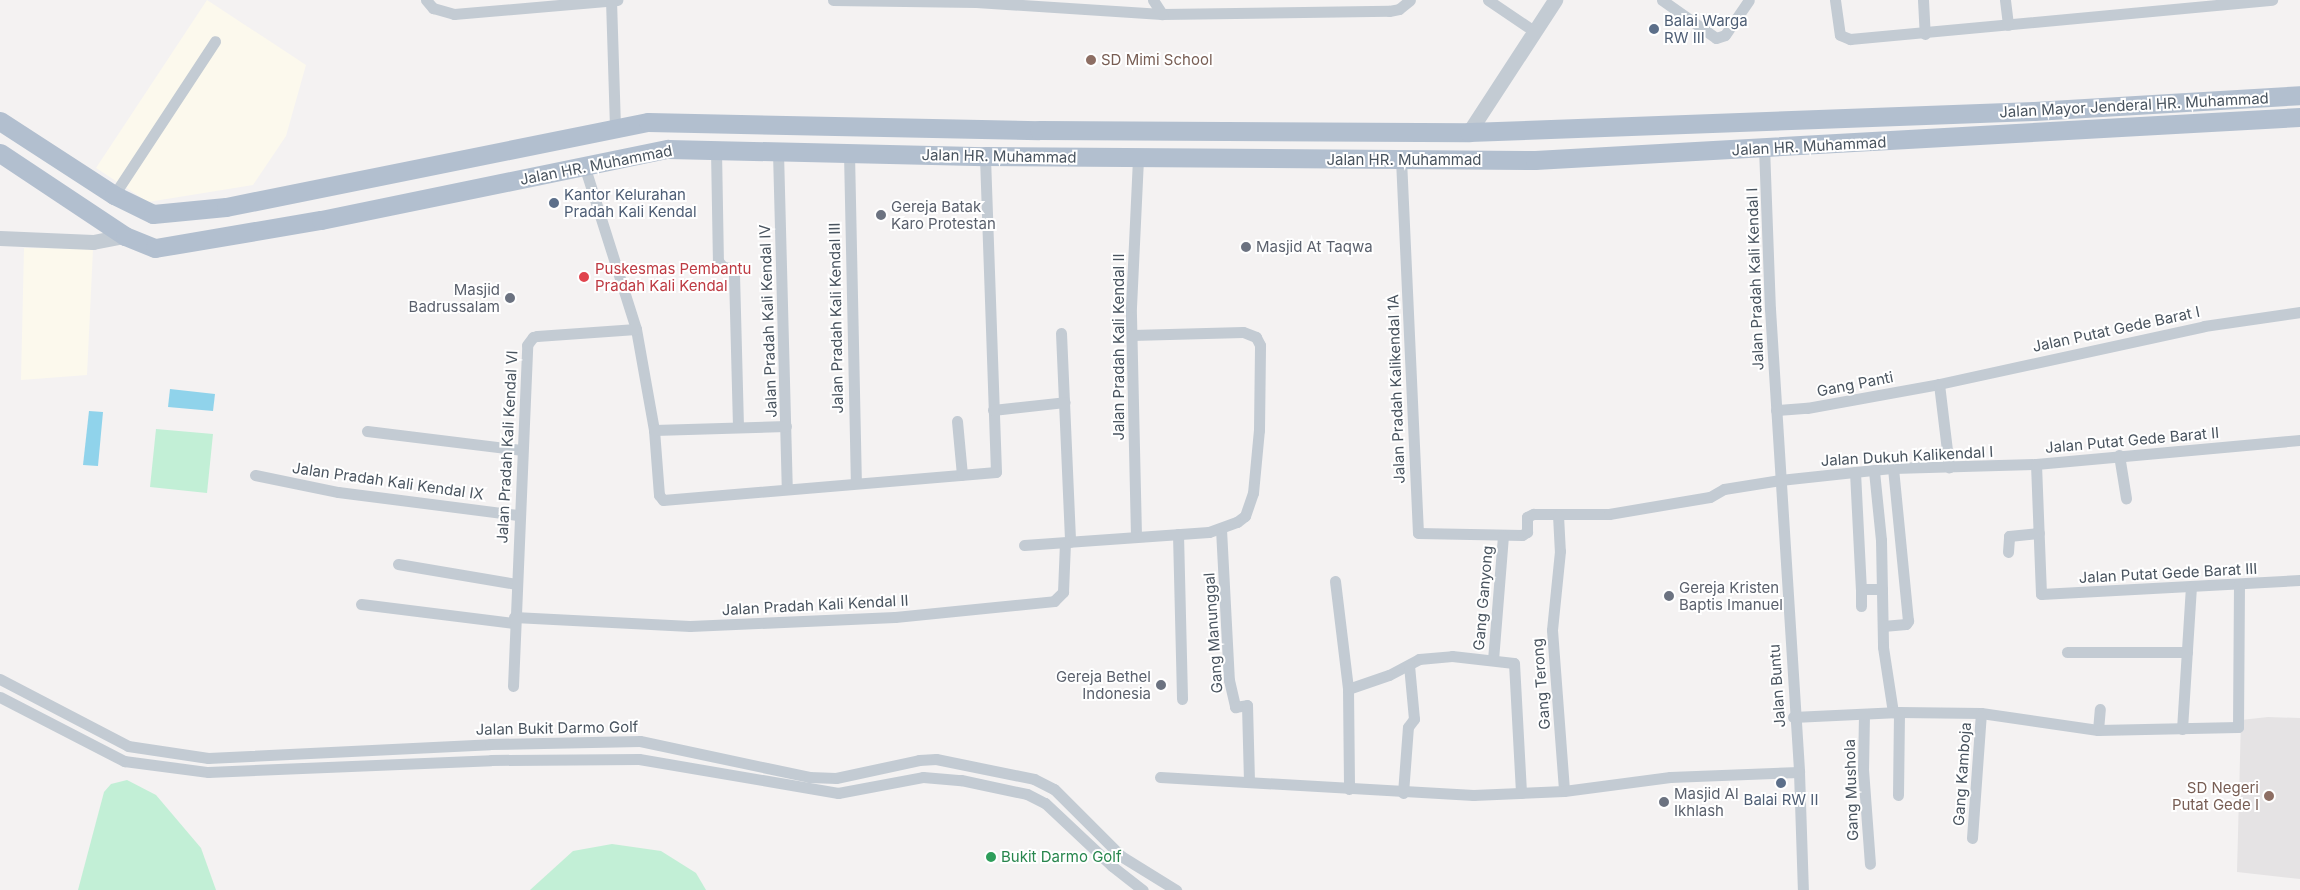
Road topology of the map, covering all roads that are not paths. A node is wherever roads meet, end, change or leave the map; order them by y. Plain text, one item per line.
1 (426, 0) edge
2 (611, 0) edge
3 (617, 0) edge
4 (833, 0) edge
5 (1153, 0) edge
6 (1410, 0) edge
7 (1488, 0) edge
8 (1555, 0) edge
9 (1662, 0) edge
10 (1749, 0) edge
11 (1835, 0) edge
12 (1923, 0) edge
13 (2005, 0) edge
14 (2272, 0) edge
15 (1162, 14) junction
16 (2008, 25) junction
17 (1534, 31) junction
18 (1925, 34) junction
19 (215, 41) dead end
20 (2300, 95) edge
21 (2034, 111) junction
22 (1968, 113) joint
23 (2300, 117) edge
24 (0, 121) edge
25 (615, 128) junction
26 (1000, 130) junction
27 (1039, 130) junction
28 (1469, 132) junction
29 (1287, 133) junction
30 (2035, 134) junction
31 (522, 147) junction
32 (1764, 147) junction
33 (716, 150) junction
34 (778, 152) junction
35 (0, 153) edge
36 (849, 153) junction
37 (993, 156) junction
38 (1040, 156) junction
39 (1138, 158) junction
40 (1286, 159) junction
41 (1401, 159) junction
42 (584, 165) junction
43 (528, 177) junction
44 (114, 195) junction
45 (125, 236) junction
46 (0, 238) edge
47 (2300, 312) edge
48 (636, 329) junction
49 (1061, 333) dead end
50 (1132, 335) junction
51 (1939, 384) junction
52 (1065, 402) junction
53 (994, 410) junction
54 (1776, 410) junction
55 (957, 420) dead end
56 (738, 425) junction
57 (786, 426) junction
58 (654, 430) junction
59 (367, 431) dead end
60 (2300, 440) edge
61 (520, 450) junction
62 (2119, 455) junction
63 (2036, 464) junction
64 (1949, 467) junction
65 (1893, 468) junction
66 (1874, 471) junction
67 (1855, 472) junction
68 (255, 475) dead end
69 (962, 475) junction
70 (1780, 480) junction
71 (856, 483) junction
72 (787, 489) junction
73 (2126, 498) dead end
74 (518, 515) junction
75 (1558, 515) junction
76 (1221, 528) junction
77 (2039, 533) junction
78 (1178, 534) junction
79 (1503, 535) junction
80 (1136, 536) junction
81 (1067, 542) junction
82 (1024, 545) dead end
83 (2008, 552) dead end
84 (398, 564) dead end
85 (2300, 580) edge
86 (1335, 581) dead end
87 (516, 584) junction
88 (2239, 584) junction
89 (2191, 586) junction
90 (1861, 589) junction
91 (1882, 589) junction
92 (2040, 591) joint
93 (361, 604) dead end
94 (1861, 606) dead end
95 (514, 620) junction
96 (1883, 626) junction
97 (2067, 652) dead end
98 (2187, 652) junction
99 (1492, 660) junction
100 (1409, 665) junction
101 (0, 679) edge
102 (513, 686) dead end
103 (1348, 689) junction
104 (0, 697) edge
105 (1182, 699) dead end
106 (2100, 709) dead end
107 (1896, 712) junction
108 (1981, 713) junction
109 (1864, 714) junction
110 (1794, 718) junction
111 (2182, 729) junction
112 (2098, 730) junction
113 (1799, 772) junction
114 (1160, 777) dead end
115 (1249, 782) junction
116 (1349, 789) junction
117 (1564, 791) junction
118 (1403, 793) junction
119 (1521, 793) junction
120 (1898, 795) dead end
121 (1972, 838) dead end
122 (1870, 864) dead end
123 (1143, 890) edge
124 (1176, 890) edge
125 (1803, 890) edge

1 - 2 street
2 - 3 street
2 - 25 street
4 - 15 street
5 - 15 street
6 - 15 street
7 - 17 street
8 - 17 street
9 - 10 street
11 - 18 street
12 - 18 street
13 - 16 street
14 - 16 street
16 - 18 street
17 - 28 street
19 - 44 street
20 - 21 main road, Jalan Mayor Jenderal HR. Muhammad
21 - 22 main road, Jalan Mayor Jenderal HR. Muhammad
21 - 30 main road
22 - 28 main road, Jalan HR. Muhammad
23 - 30 main road, Jalan Mayor Jenderal HR. Muhammad
24 - 44 main road, Jalan HR. Muhammad
25 - 26 main road, Jalan HR. Muhammad
25 - 31 main road, Jalan HR. Muhammad
26 - 27 main road, Jalan HR. Muhammad
26 - 37 main road
27 - 29 main road, Jalan HR. Muhammad
27 - 38 main road
28 - 29 main road, Jalan HR. Muhammad
29 - 40 main road
30 - 32 main road, Jalan HR. Muhammad
31 - 43 main road
31 - 44 main road, Jalan HR. Muhammad
32 - 41 main road, Jalan HR. Muhammad
32 - 54 street, Jalan Pradah Kali Kendal I
33 - 34 main road, Jalan HR. Muhammad
33 - 42 main road, Jalan HR. Muhammad
33 - 56 street
34 - 36 main road, Jalan HR. Muhammad
34 - 57 street, Jalan Pradah Kali Kendal IV
35 - 45 main road, Jalan HR. Muhammad
36 - 37 main road, Jalan HR. Muhammad
36 - 71 street, Jalan Pradah Kali Kendal III
37 - 38 main road, Jalan HR. Muhammad
37 - 53 street
38 - 39 main road, Jalan HR. Muhammad
39 - 40 main road, Jalan HR. Muhammad
39 - 50 street, Jalan Pradah Kali Kendal II
40 - 41 main road, Jalan HR. Muhammad
41 - 79 street, Jalan Pradah Kalikendal 1A
42 - 43 main road, Jalan HR. Muhammad
42 - 48 street
43 - 45 main road, Jalan HR. Muhammad
45 - 46 street
47 - 51 street, Jalan Putat Gede Barat I
48 - 58 street
48 - 61 street, Jalan Pradah Kali Kendal VI
49 - 52 street, Jalan Pradah Kali Kendal II
50 - 76 street
50 - 80 street, Jalan Pradah Kali Kendal II
51 - 54 street, Gang Panti
51 - 64 street
52 - 53 street
52 - 81 street, Jalan Pradah Kali Kendal II
53 - 69 street
54 - 70 street, Jalan Pradah Kali Kendal I
55 - 69 street
56 - 57 street
56 - 58 street
57 - 72 street, Jalan Pradah Kali Kendal IV
58 - 72 street
59 - 61 street
60 - 62 street, Jalan Putat Gede Barat II
61 - 74 street, Jalan Pradah Kali Kendal VI
62 - 63 street, Jalan Putat Gede Barat II
62 - 73 street
63 - 64 street, Jalan Dukuh Kalikendal I
63 - 77 street, Jalan Putat Gede Barat II
64 - 65 street, Jalan Dukuh Kalikendal I
65 - 66 street, Jalan Dukuh Kalikendal I
65 - 96 street
66 - 67 street, Jalan Dukuh Kalikendal I
66 - 91 street
67 - 70 street, Jalan Dukuh Kalikendal I
67 - 90 street
68 - 74 street, Jalan Pradah Kali Kendal IX
69 - 71 street
70 - 75 street, Jalan Dukuh Kalikendal I
70 - 110 street, Jalan Buntu
71 - 72 street
74 - 87 street, Jalan Pradah Kali Kendal VI
75 - 79 street, Jalan Dukuh Kalikendal I
75 - 117 street, Gang Terong
76 - 78 street
76 - 115 street, Gang Manunggal
77 - 83 street
77 - 92 street, Jalan Putat Gede Barat II
78 - 80 street
78 - 105 street
79 - 99 street, Gang Ganyong
80 - 81 street
81 - 82 street
81 - 95 street, Jalan Pradah Kali Kendal II
84 - 87 street
85 - 88 street, Jalan Putat Gede Barat III
86 - 103 street
87 - 95 street, Jalan Pradah Kali Kendal VI
88 - 89 street, Jalan Putat Gede Barat III
88 - 111 street
89 - 92 street, Jalan Putat Gede Barat III
89 - 98 street
90 - 91 street
90 - 94 street
91 - 96 street
93 - 95 street, Jalan Pradah Kali Kendal II
95 - 102 street, Jalan Pradah Kali Kendal VI
96 - 107 street
97 - 98 street
98 - 111 street
99 - 100 street
99 - 119 street, Gang Ganyong
100 - 103 street
100 - 118 street
101 - 124 street, Jalan Bukit Darmo Golf
103 - 116 street
104 - 123 street, Jalan Bukit Darmo Golf
106 - 112 street
107 - 108 street
107 - 109 street
107 - 120 street
108 - 112 street
108 - 121 street, Gang Kamboja
109 - 110 street
109 - 122 street, Gang Mushola
110 - 113 street, Jalan Buntu
111 - 112 street
113 - 117 street
113 - 125 street, Jalan Buntu
114 - 115 street
115 - 116 street
116 - 118 street
117 - 119 street
118 - 119 street

